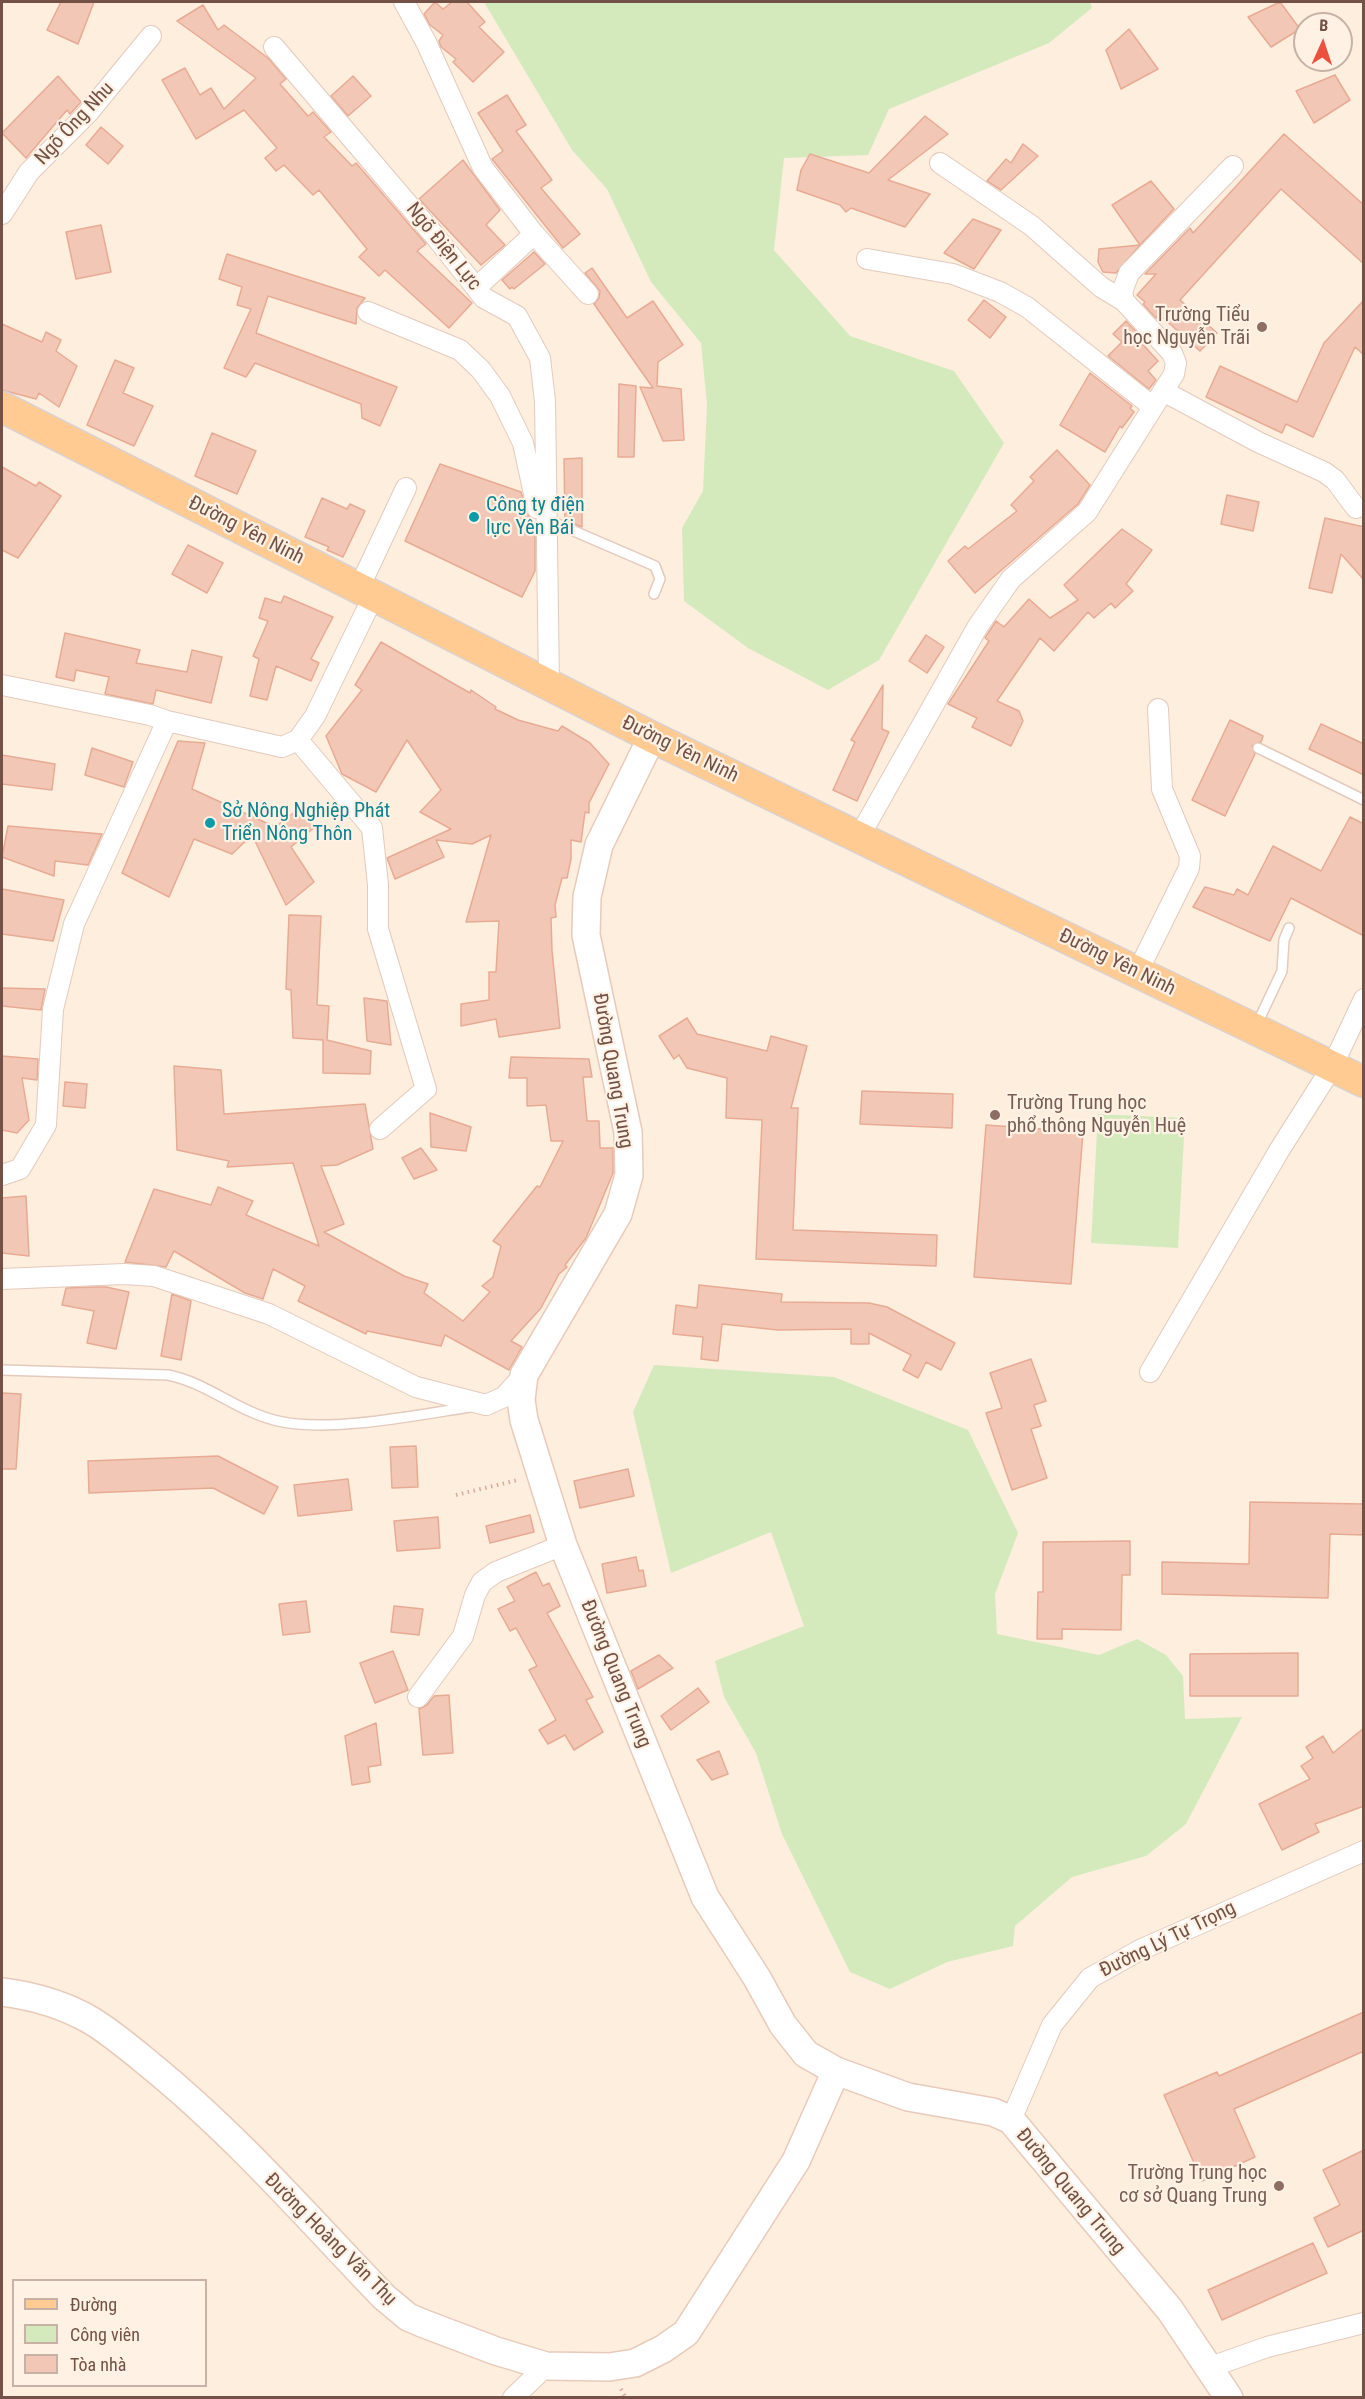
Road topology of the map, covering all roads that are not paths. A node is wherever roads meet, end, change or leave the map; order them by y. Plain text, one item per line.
1 (404, 2) edge
2 (151, 36) dead end
3 (274, 47) dead end
4 (940, 163) dead end
5 (1233, 166) dead end
6 (2, 214) edge
7 (534, 234) junction
8 (867, 259) dead end
9 (476, 288) junction
10 (588, 294) dead end
11 (1125, 301) junction
12 (368, 312) dead end
13 (1158, 399) junction
14 (2, 407) edge
15 (406, 488) dead end
16 (1356, 508) dead end
17 (546, 519) junction
18 (547, 552) junction
19 (366, 592) junction
20 (654, 594) dead end
21 (549, 684) junction
22 (2, 685) edge
23 (1158, 709) dead end
24 (167, 722) junction
25 (652, 737) junction
26 (298, 740) junction
27 (1258, 748) dead end
28 (1364, 800) edge
29 (859, 837) junction
30 (1289, 928) dead end
31 (1137, 973) junction
32 (1364, 999) edge
33 (1254, 1029) junction
34 (1332, 1067) junction
35 (1364, 1082) edge
36 (380, 1129) dead end
37 (2, 1175) edge
38 (2, 1279) edge
39 (2, 1370) edge
40 (1150, 1372) dead end
41 (524, 1375) junction
42 (486, 1405) junction
43 (563, 1545) junction
44 (418, 1697) dead end
45 (1364, 1851) edge
46 (2, 1992) edge
47 (836, 2071) junction
48 (1011, 2120) junction
49 (1364, 2323) edge
50 (546, 2366) junction
51 (1208, 2368) junction
52 (513, 2397) edge
53 (1229, 2397) edge

1 - 7 street
2 - 6 street, Ngõ Ông Nhu
3 - 9 street, Ngõ Điện Lực
4 - 11 street
5 - 11 street
7 - 9 street
7 - 10 street
8 - 13 street
9 - 17 street, Ngõ Điện Lực
11 - 13 street
12 - 18 street
13 - 16 street
13 - 29 street
14 - 19 main road, Đường Yên Ninh
15 - 19 street
17 - 18 street, Ngõ Điện Lực
17 - 20 lane
18 - 21 street, Ngõ Điện Lực
19 - 21 main road, Đường Yên Ninh
19 - 26 street
21 - 25 main road, Đường Yên Ninh
22 - 24 street
23 - 31 street
24 - 26 street
24 - 37 street
25 - 29 main road, Đường Yên Ninh
25 - 41 street, Đường Quang Trung
26 - 36 street
27 - 28 lane
29 - 31 main road, Đường Yên Ninh
30 - 33 lane
31 - 33 main road, Đường Yên Ninh
32 - 34 street
33 - 34 main road, Đường Yên Ninh
34 - 35 main road, Đường Yên Ninh
34 - 40 street
38 - 42 street
39 - 42 lane
41 - 42 street
41 - 43 street, Đường Quang Trung
43 - 44 street
43 - 47 street, Đường Quang Trung
45 - 48 street, Đường Lý Tự Trọng
46 - 50 street, Đường Hoàng Văn Thụ
47 - 48 street, Đường Quang Trung
47 - 50 street, Đường Hoàng Văn Thụ
48 - 51 street, Đường Quang Trung
49 - 51 street
50 - 52 street
51 - 53 street, Đường Quang Trung

